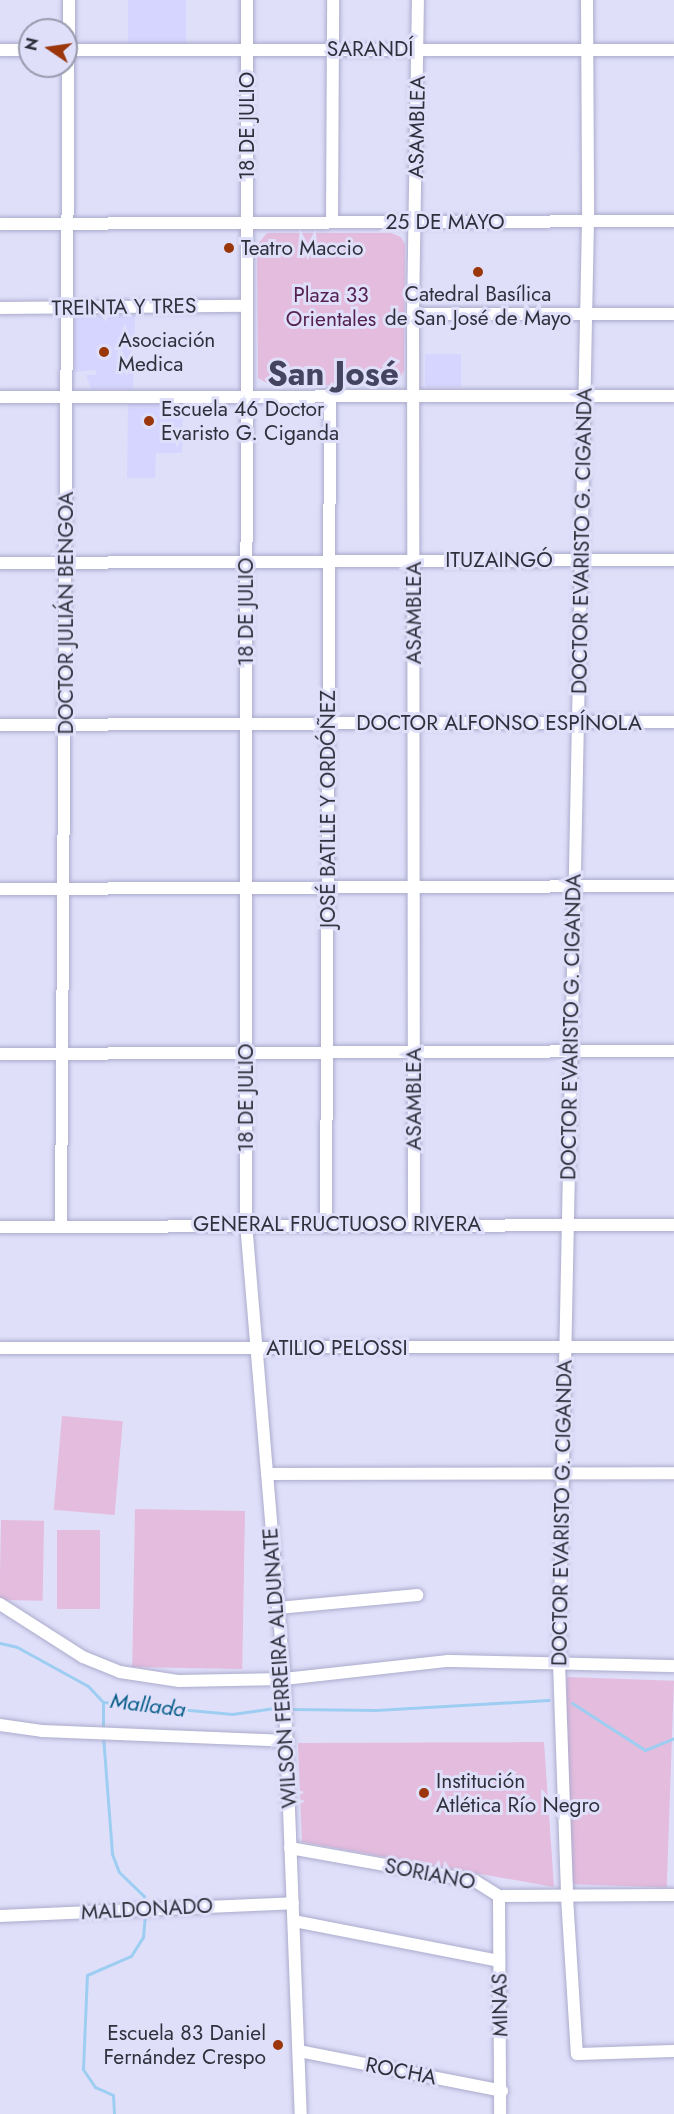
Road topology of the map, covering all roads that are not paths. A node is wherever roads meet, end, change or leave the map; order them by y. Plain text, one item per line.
1 (69, 0) edge
2 (246, 0) edge
3 (333, 0) edge
4 (418, 0) edge
5 (587, 0) edge
6 (68, 18) edge
7 (333, 49) junction
8 (587, 49) junction
9 (0, 50) edge
10 (18, 50) edge
11 (78, 50) edge
12 (246, 50) junction
13 (418, 50) junction
14 (674, 50) edge
15 (67, 78) edge
16 (588, 221) junction
17 (674, 221) edge
18 (332, 222) junction
19 (415, 222) junction
20 (68, 223) junction
21 (0, 224) edge
22 (248, 224) junction
23 (247, 306) junction
24 (0, 308) edge
25 (67, 308) junction
26 (586, 313) junction
27 (413, 314) junction
28 (674, 314) edge
29 (584, 393) junction
30 (330, 394) junction
31 (413, 394) junction
32 (67, 396) junction
33 (246, 396) junction
34 (674, 396) edge
35 (0, 397) edge
36 (329, 560) junction
37 (414, 560) junction
38 (674, 560) edge
39 (246, 561) junction
40 (582, 561) junction
41 (0, 563) edge
42 (66, 563) junction
43 (579, 722) junction
44 (674, 722) edge
45 (329, 723) junction
46 (247, 724) junction
47 (415, 724) junction
48 (0, 725) edge
49 (65, 725) junction
50 (414, 886) junction
51 (572, 886) junction
52 (674, 886) edge
53 (329, 887) junction
54 (248, 888) junction
55 (0, 889) edge
56 (64, 889) junction
57 (569, 1051) junction
58 (674, 1052) edge
59 (62, 1053) junction
60 (326, 1053) junction
61 (0, 1054) edge
62 (246, 1054) junction
63 (413, 1054) junction
64 (246, 1223) junction
65 (568, 1224) junction
66 (326, 1225) junction
67 (674, 1225) edge
68 (61, 1226) junction
69 (414, 1226) junction
70 (0, 1227) edge
71 (565, 1347) junction
72 (674, 1347) edge
73 (0, 1348) edge
74 (257, 1348) junction
75 (562, 1472) junction
76 (674, 1473) edge
77 (267, 1474) junction
78 (417, 1595) dead end
79 (0, 1604) edge
80 (278, 1608) junction
81 (559, 1663) junction
82 (674, 1666) edge
83 (284, 1679) junction
84 (0, 1725) edge
85 (288, 1742) junction
86 (290, 1848) junction
87 (674, 1895) edge
88 (499, 1896) junction
89 (567, 1897) junction
90 (293, 1903) junction
91 (0, 1916) edge
92 (294, 1921) junction
93 (499, 1960) junction
94 (299, 2051) junction
95 (674, 2051) edge
96 (502, 2091) junction
97 (301, 2114) edge
98 (500, 2114) edge

1 - 6 street, DOCTOR JULIÁN BENGOA
2 - 12 street, 18 DE JULIO
3 - 7 street
4 - 13 street, ASAMBLEA
5 - 8 street, DOCTOR EVARISTO G. CIGANDA
7 - 12 street, SARANDÍ
7 - 13 street, SARANDÍ
7 - 18 street
8 - 13 street, SARANDÍ
8 - 14 street, SARANDÍ
8 - 16 street, DOCTOR EVARISTO G. CIGANDA
9 - 10 street
11 - 12 street, SARANDÍ
12 - 22 street, 18 DE JULIO
13 - 19 street, ASAMBLEA
15 - 20 street, DOCTOR JULIÁN BENGOA
16 - 17 street, 25 DE MAYO
16 - 19 street, 25 DE MAYO
16 - 26 street, DOCTOR EVARISTO G. CIGANDA
18 - 19 street, 25 DE MAYO
18 - 22 street, 25 DE MAYO
19 - 27 street, ASAMBLEA
20 - 21 street, 25 DE MAYO
20 - 22 street, 25 DE MAYO
20 - 25 street, DOCTOR JULIÁN BENGOA
22 - 23 street, 18 DE JULIO
23 - 25 street, TREINTA Y TRES
23 - 33 street, 18 DE JULIO
24 - 25 street, TREINTA Y TRES
25 - 32 street, DOCTOR JULIÁN BENGOA
26 - 27 street
26 - 28 street
26 - 29 street, DOCTOR EVARISTO G. CIGANDA
27 - 31 street, ASAMBLEA
29 - 31 street
29 - 34 street
29 - 40 street, DOCTOR EVARISTO G. CIGANDA
30 - 31 street
30 - 33 street
30 - 36 street, JOSÉ BATLLE Y ORDÓÑEZ
31 - 37 street, ASAMBLEA
32 - 33 street
32 - 35 street
32 - 42 street, DOCTOR JULIÁN BENGOA
33 - 39 street, 18 DE JULIO
36 - 37 street, ITUZAINGÓ
36 - 39 street, ITUZAINGÓ
36 - 45 street, JOSÉ BATLLE Y ORDÓÑEZ
37 - 40 street, ITUZAINGÓ
37 - 47 street, ASAMBLEA
38 - 40 street, ITUZAINGÓ
39 - 42 street, ITUZAINGÓ
39 - 46 street, 18 DE JULIO
40 - 43 street, DOCTOR EVARISTO G. CIGANDA
41 - 42 street, ITUZAINGÓ
42 - 49 street, DOCTOR JULIÁN BENGOA
43 - 44 street, DOCTOR ALFONSO ESPÍNOLA
43 - 47 street, DOCTOR ALFONSO ESPÍNOLA
43 - 51 street, DOCTOR EVARISTO G. CIGANDA
45 - 46 street, DOCTOR ALFONSO ESPÍNOLA
45 - 47 street, DOCTOR ALFONSO ESPÍNOLA
45 - 53 street, JOSÉ BATLLE Y ORDÓÑEZ
46 - 49 street, DOCTOR ALFONSO ESPÍNOLA
46 - 54 street, 18 DE JULIO
47 - 50 street, ASAMBLEA
48 - 49 street, DOCTOR ALFONSO ESPÍNOLA
49 - 56 street, DOCTOR JULIÁN BENGOA
50 - 51 street
50 - 53 street
50 - 63 street, ASAMBLEA
51 - 52 street
51 - 57 street, DOCTOR EVARISTO G. CIGANDA
53 - 54 street
53 - 60 street, JOSÉ BATLLE Y ORDÓÑEZ
54 - 56 street
54 - 62 street, 18 DE JULIO
55 - 56 street
56 - 59 street, DOCTOR JULIÁN BENGOA
57 - 58 street
57 - 63 street
57 - 65 street, DOCTOR EVARISTO G. CIGANDA
59 - 61 street
59 - 62 street
59 - 68 street, DOCTOR JULIÁN BENGOA
60 - 62 street
60 - 63 street
60 - 66 street, JOSÉ BATLLE Y ORDÓÑEZ
62 - 64 street, 18 DE JULIO
63 - 69 street, ASAMBLEA
64 - 66 street, GENERAL FRUCTUOSO RIVERA
64 - 68 street, GENERAL FRUCTUOSO RIVERA
64 - 74 street, WILSON FERREIRA ALDUNATE
65 - 67 street, GENERAL FRUCTUOSO RIVERA
65 - 69 street, GENERAL FRUCTUOSO RIVERA
65 - 71 street, DOCTOR EVARISTO G. CIGANDA
66 - 69 street, GENERAL FRUCTUOSO RIVERA
68 - 70 street, GENERAL FRUCTUOSO RIVERA
71 - 72 street, ATILIO PELOSSI
71 - 74 street, ATILIO PELOSSI
71 - 75 street, DOCTOR EVARISTO G. CIGANDA
73 - 74 street, ATILIO PELOSSI
74 - 77 street, WILSON FERREIRA ALDUNATE
75 - 76 street
75 - 77 street
75 - 81 street, DOCTOR EVARISTO G. CIGANDA
77 - 80 street, WILSON FERREIRA ALDUNATE
78 - 80 street
79 - 83 street
80 - 83 street, WILSON FERREIRA ALDUNATE
81 - 82 street
81 - 83 street
81 - 89 street, DOCTOR EVARISTO G. CIGANDA
83 - 85 street, WILSON FERREIRA ALDUNATE
84 - 85 street
85 - 86 street, WILSON FERREIRA ALDUNATE
86 - 88 street, SORIANO
86 - 90 street, WILSON FERREIRA ALDUNATE
87 - 89 street, SORIANO
88 - 89 street, SORIANO
88 - 93 street, MINAS
89 - 95 street, DOCTOR EVARISTO G. CIGANDA
90 - 91 street, MALDONADO
90 - 92 street, WILSON FERREIRA ALDUNATE
92 - 93 street
92 - 94 street, WILSON FERREIRA ALDUNATE
93 - 96 street, MINAS
94 - 96 street, ROCHA
94 - 97 street, WILSON FERREIRA ALDUNATE
96 - 98 street, MINAS

